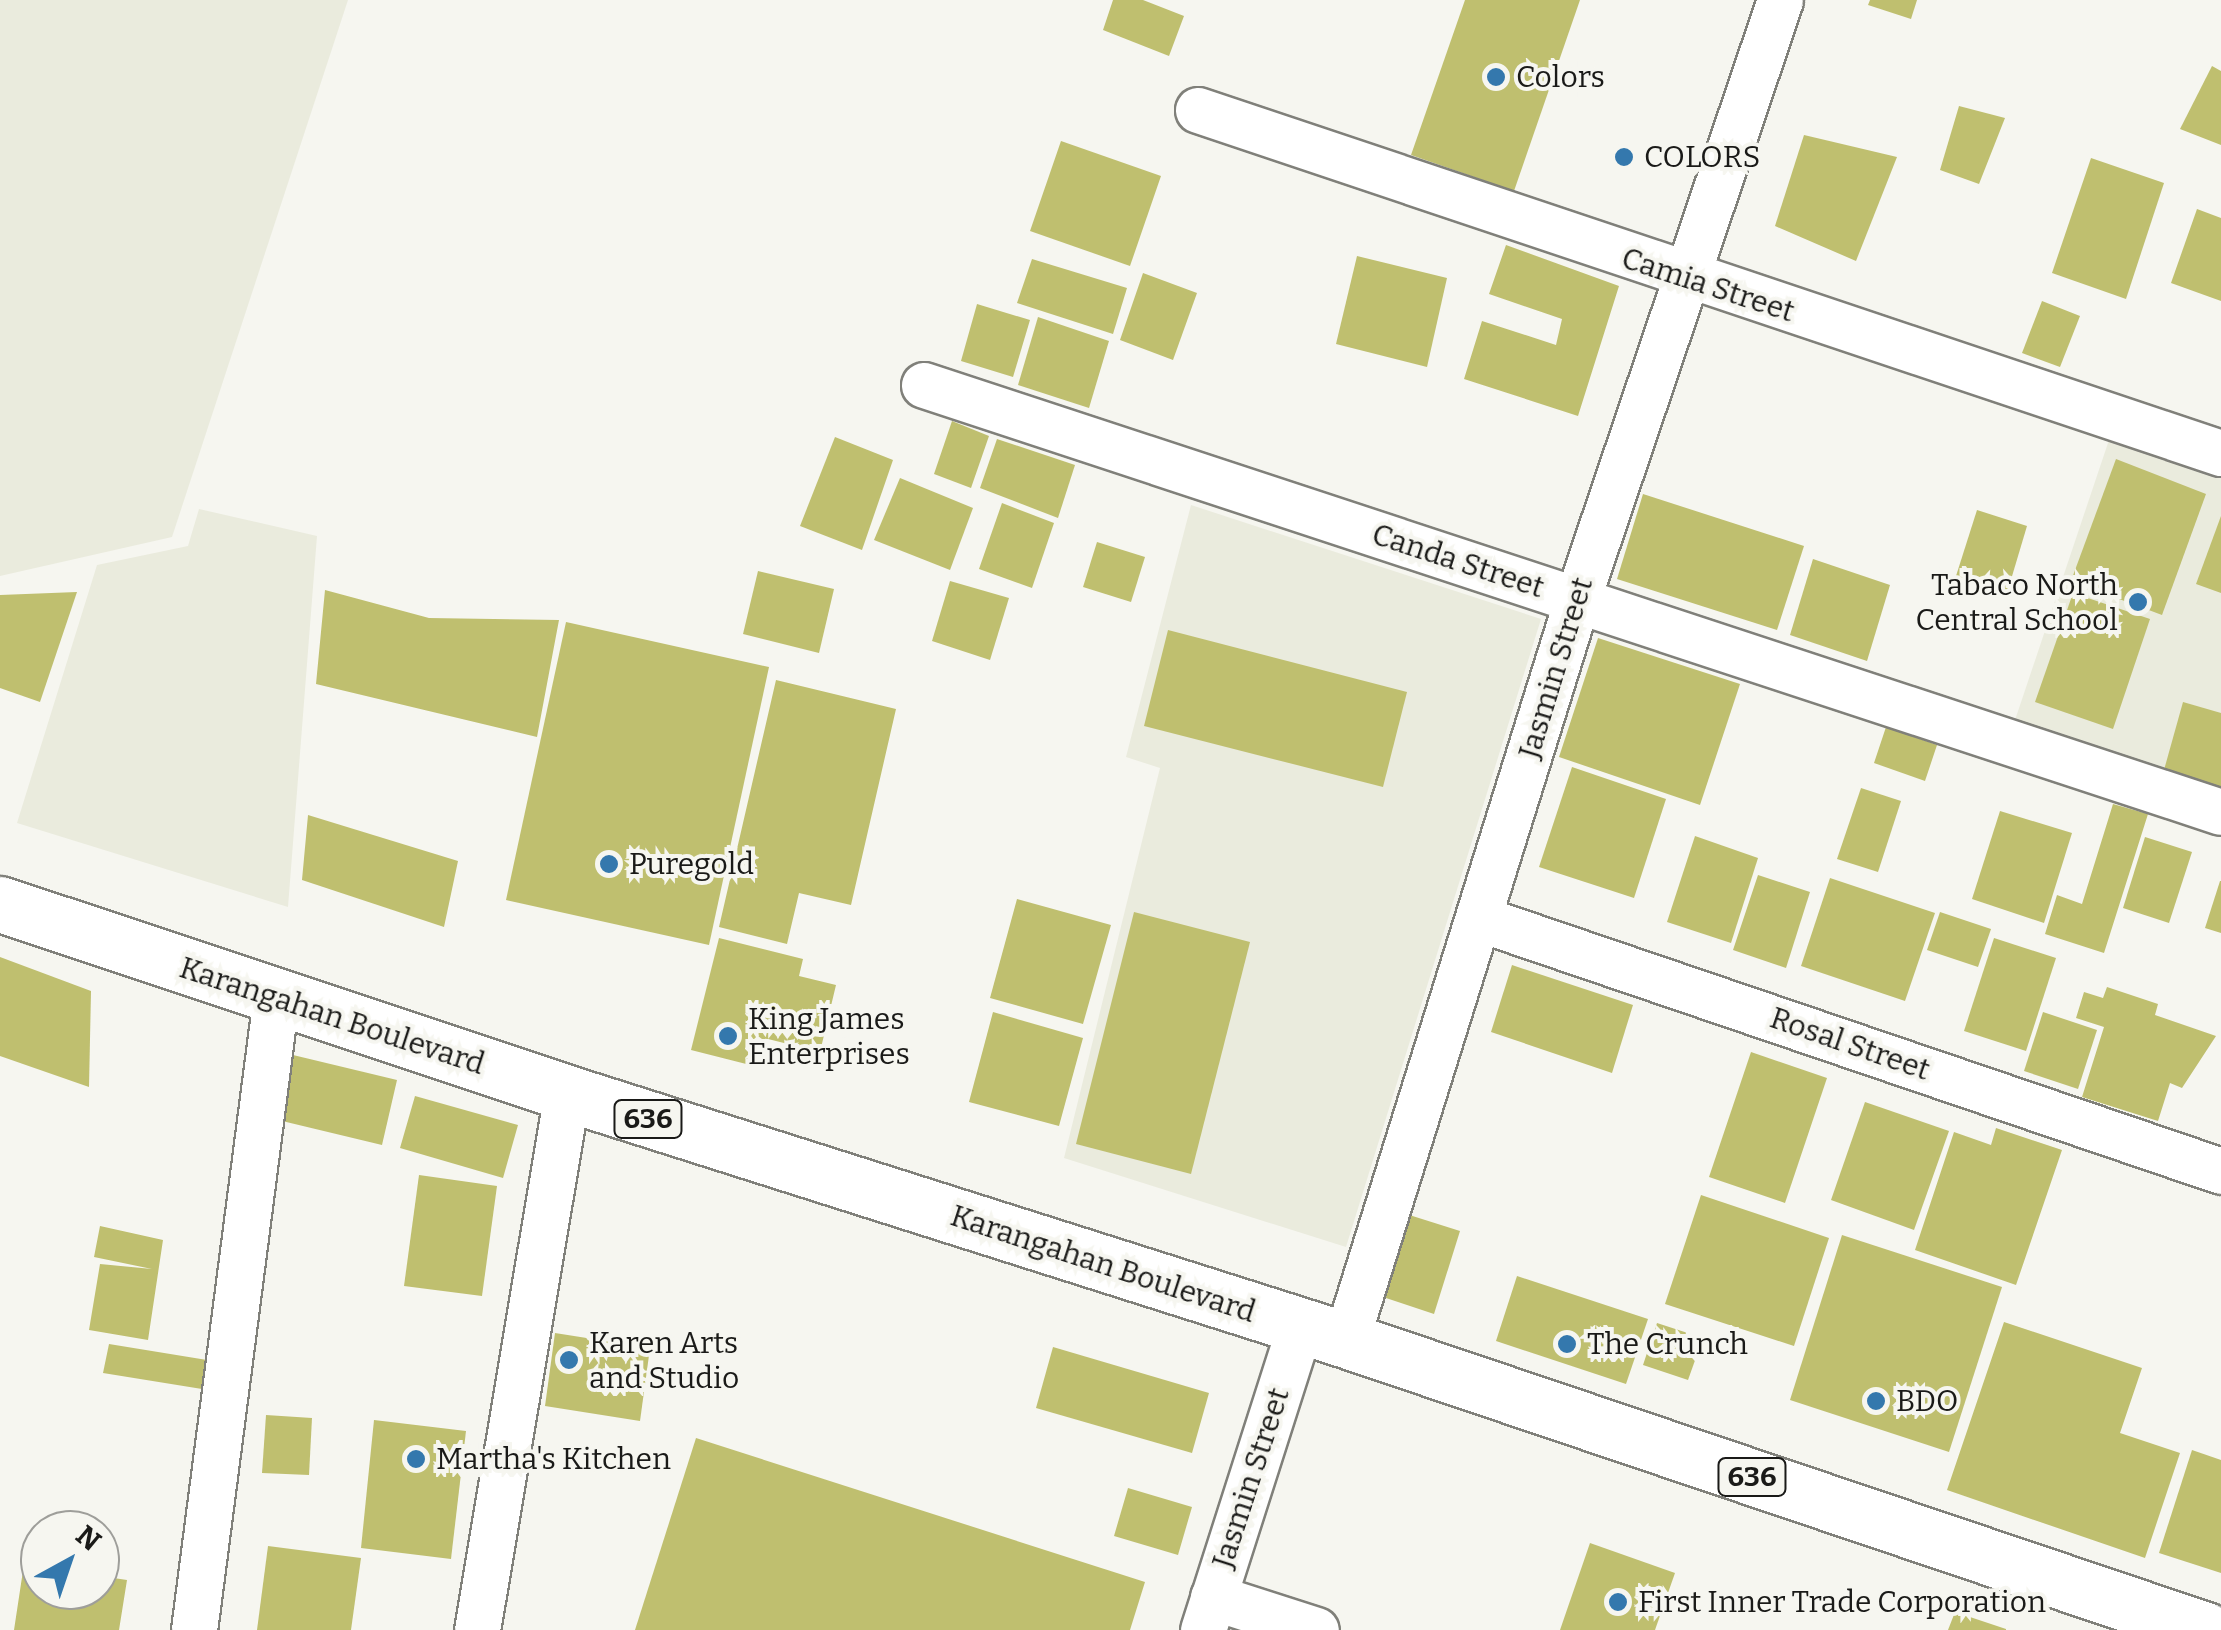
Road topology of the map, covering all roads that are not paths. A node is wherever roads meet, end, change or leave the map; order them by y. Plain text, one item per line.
1 (1780, 0) edge
2 (1198, 110) dead end
3 (1682, 277) junction
4 (924, 385) dead end
5 (2221, 453) edge
6 (1577, 600) junction
7 (2221, 812) edge
8 (0, 904) edge
9 (1478, 918) junction
10 (276, 998) junction
11 (567, 1093) junction
12 (2221, 1171) edge
13 (1323, 1333) junction
14 (1208, 1614) edge
15 (194, 1630) edge
16 (477, 1630) edge
17 (1316, 1630) edge
18 (2204, 1630) edge

1 - 3 street, Jasmin Street
2 - 3 street, Camia Street
3 - 5 street, Camia Street
3 - 6 street, Jasmin Street
4 - 6 street, Canda Street
6 - 7 street, Canda Street
6 - 9 street, Jasmin Street
8 - 10 main road, Karangahan Boulevard / 636
9 - 12 street, Rosal Street
9 - 13 street, Jasmin Street
10 - 11 main road, Karangahan Boulevard / 636
10 - 15 street
11 - 13 main road, Karangahan Boulevard / 636
11 - 16 street
13 - 14 street, Jasmin Street
13 - 18 main road, Karangahan Boulevard / 636
14 - 17 street

